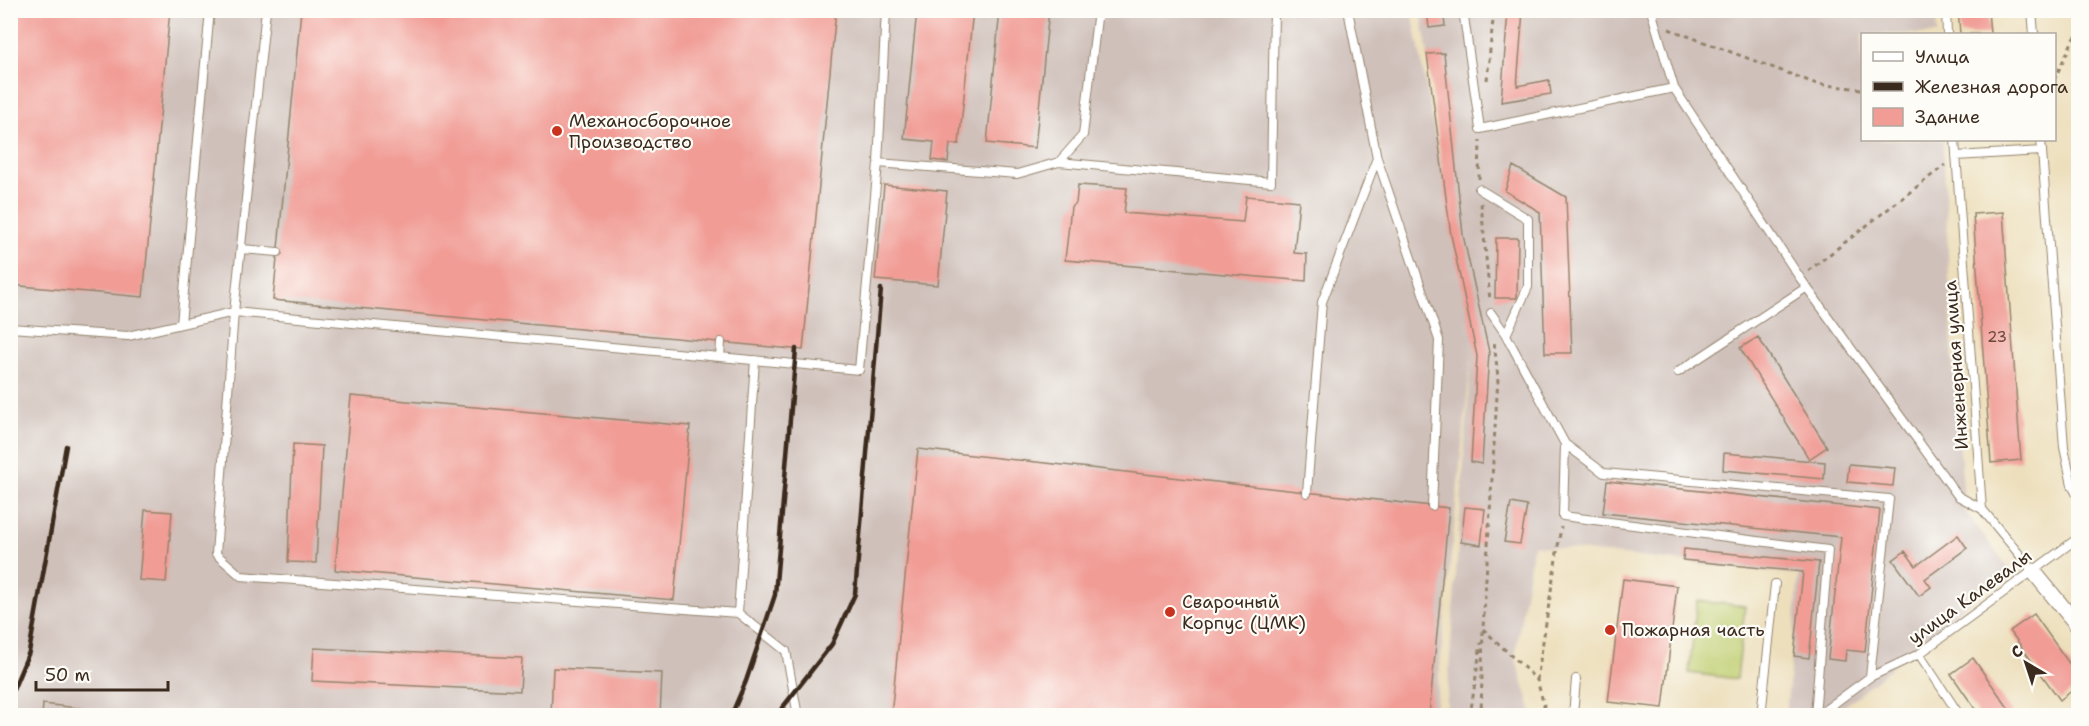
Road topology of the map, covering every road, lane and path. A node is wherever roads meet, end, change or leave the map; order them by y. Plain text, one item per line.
1 (210, 10) edge
2 (266, 10) edge
3 (886, 10) edge
4 (1098, 10) edge
5 (1274, 10) edge
6 (1348, 10) edge
7 (1463, 10) edge
8 (1651, 10) edge
9 (1946, 10) edge
10 (2032, 10) edge
11 (1653, 23) junction
12 (1947, 33) edge
13 (2034, 33) edge
14 (2079, 35) edge
15 (2056, 78) edge
16 (1674, 88) junction
17 (1861, 89) edge
18 (1954, 141) edge
19 (2041, 141) edge
20 (2042, 151) junction
21 (1956, 156) junction
22 (1377, 158) junction
23 (1059, 162) junction
24 (878, 163) junction
25 (1479, 189) dead end
26 (241, 249) junction
27 (278, 252) dead end
28 (1800, 278) junction
29 (1807, 287) junction
30 (234, 312) junction
31 (1491, 313) dead end
32 (181, 324) junction
33 (10, 328) edge
34 (1506, 335) junction
35 (721, 342) dead end
36 (720, 357) junction
37 (755, 360) junction
38 (1678, 372) dead end
39 (1565, 444) junction
40 (1306, 492) dead end
41 (2079, 497) edge
42 (1432, 506) dead end
43 (1982, 509) junction
44 (1563, 516) junction
45 (2079, 538) edge
46 (2033, 571) junction
47 (1775, 584) dead end
48 (738, 613) junction
49 (2079, 626) edge
50 (1483, 629) junction
51 (1919, 654) junction
52 (1870, 676) junction
53 (1576, 679) dead end
54 (1537, 680) junction
55 (798, 716) edge
56 (1470, 716) edge
57 (1481, 716) edge
58 (1546, 716) edge
59 (1573, 716) edge
60 (1761, 716) edge
61 (1816, 716) edge
62 (1960, 716) edge

1 - 32 lane
2 - 26 lane
3 - 24 lane
4 - 23 lane
5 - 23 lane
6 - 22 lane
7 - 16 lane
8 - 11 lane
9 - 12 lane
10 - 13 lane
11 - 16 lane
11 - 17 path
14 - 15 path
16 - 28 lane
18 - 21 lane, Инженерная улица
19 - 20 lane
20 - 21 lane
20 - 41 lane
21 - 28 path
21 - 43 lane, Инженерная улица
22 - 40 lane
22 - 42 lane
23 - 24 lane
24 - 37 lane
25 - 34 lane
26 - 27 lane
26 - 30 lane
28 - 29 lane
29 - 38 lane
29 - 43 lane
30 - 32 lane
30 - 36 lane
30 - 48 lane
31 - 34 lane
32 - 33 lane
34 - 39 lane
35 - 36 lane
36 - 37 lane
37 - 48 lane
39 - 44 lane
39 - 52 lane
43 - 46 lane
44 - 54 path
44 - 61 lane
45 - 46 lane, улица Калевалы
46 - 49 street
46 - 51 lane, улица Калевалы
47 - 60 lane
48 - 55 lane
50 - 54 path
50 - 56 path
50 - 57 path
51 - 52 lane, улица Калевалы
51 - 62 lane
52 - 61 lane, улица Калевалы
53 - 59 lane
54 - 58 path

